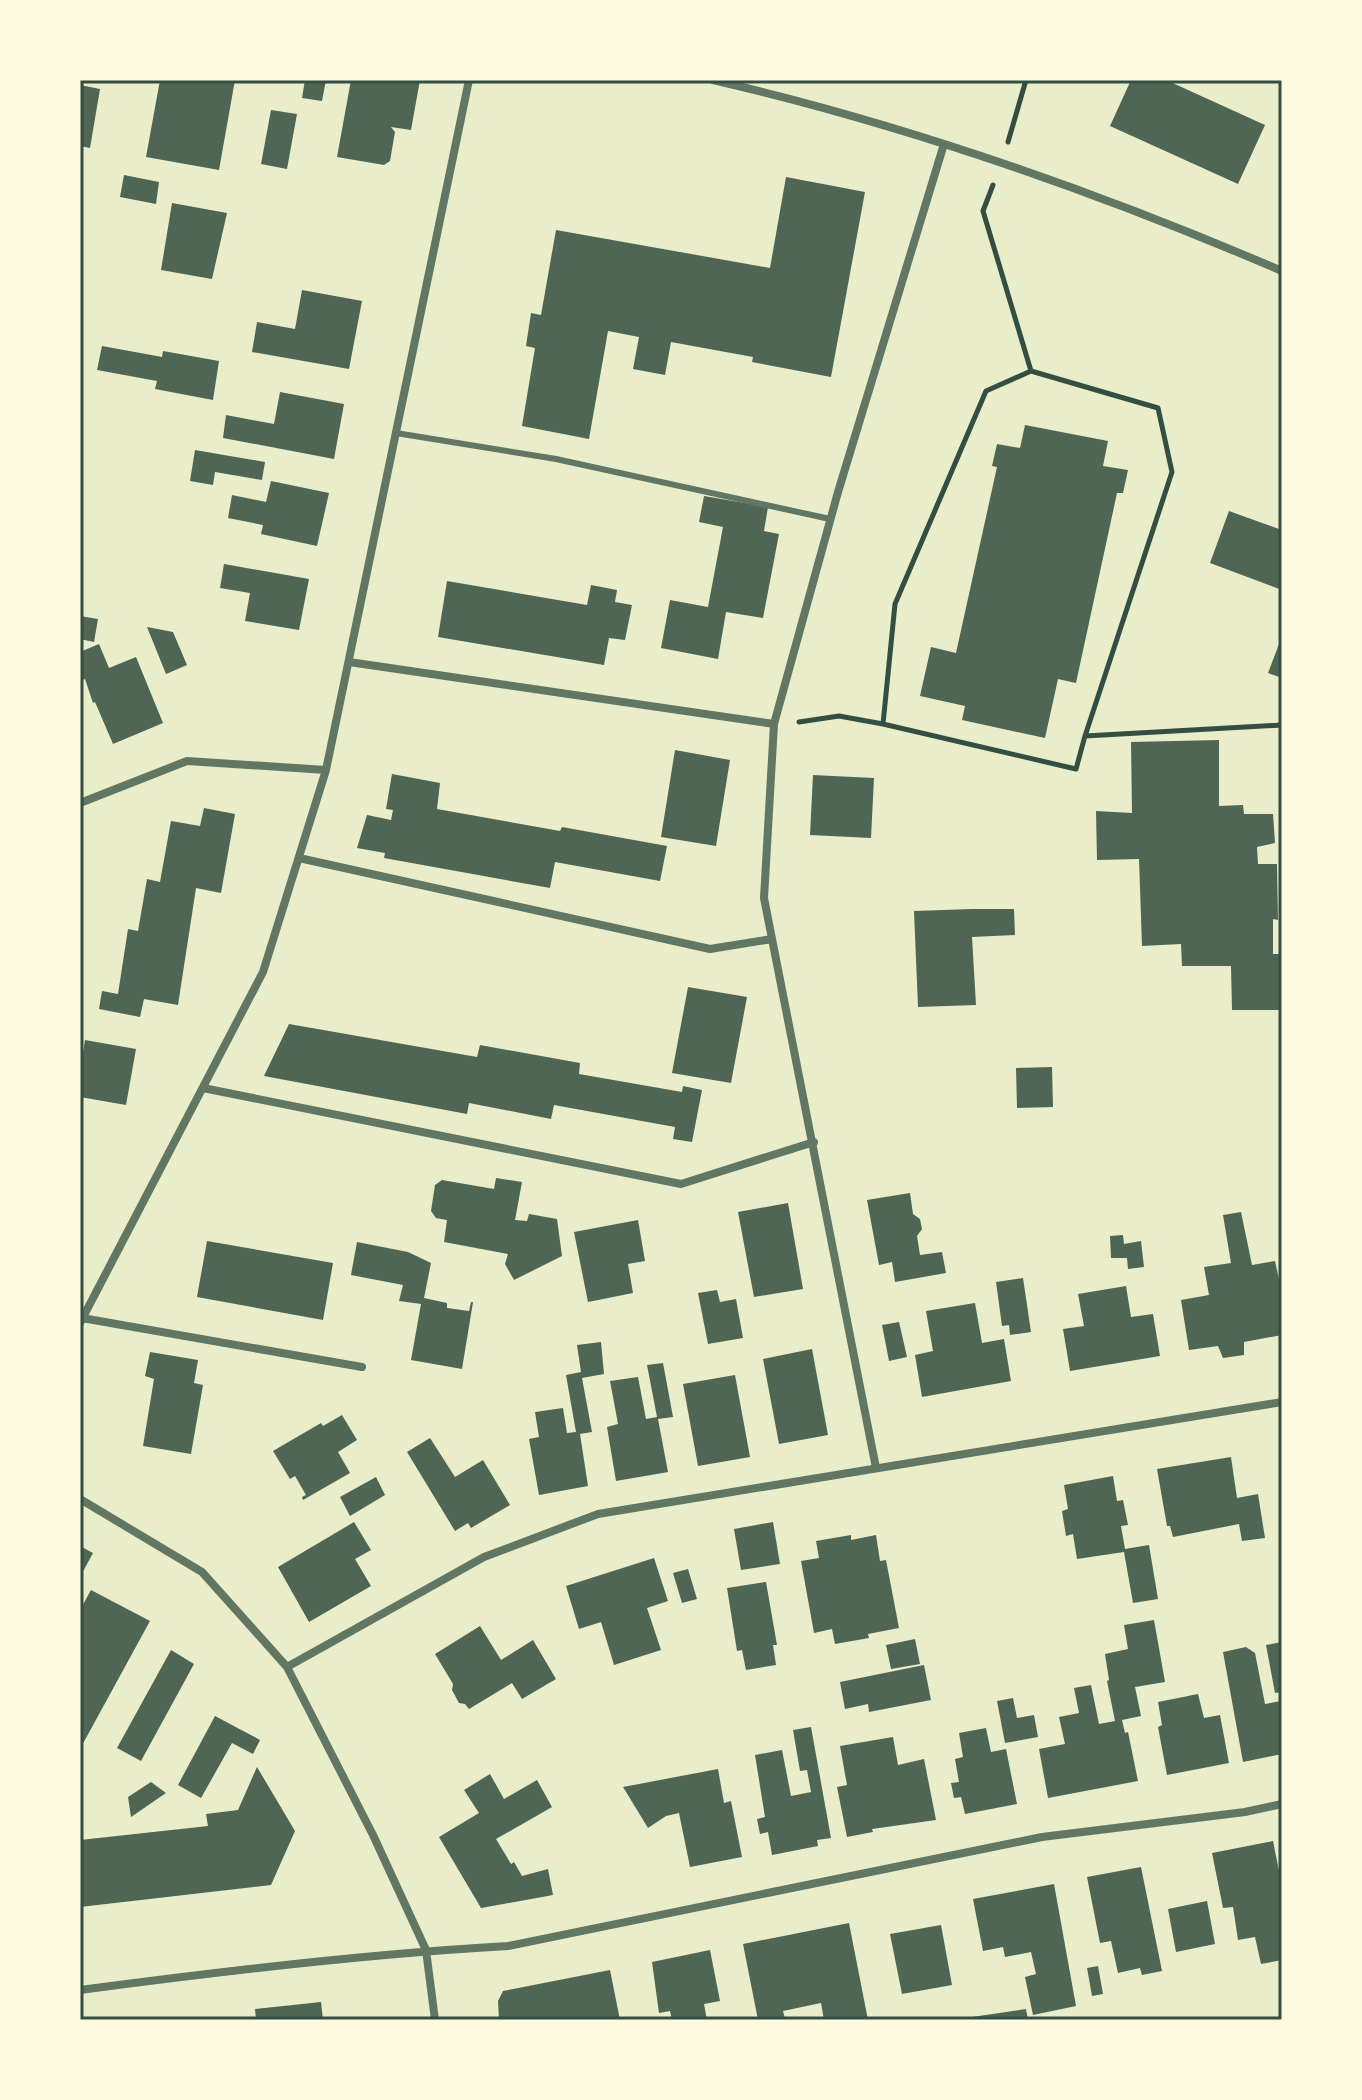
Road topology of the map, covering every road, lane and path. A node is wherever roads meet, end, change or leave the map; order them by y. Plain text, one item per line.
1 (469, 80) edge
2 (713, 80) edge
3 (1026, 80) edge
4 (944, 144) junction
5 (1002, 162) junction
6 (1282, 271) edge
7 (1031, 371) junction
8 (396, 433) junction
9 (830, 519) junction
10 (349, 662) junction
11 (774, 724) junction
12 (883, 724) junction
13 (1282, 725) edge
14 (1085, 736) junction
15 (326, 770) junction
16 (80, 803) edge
17 (299, 858) junction
18 (772, 939) junction
19 (203, 1088) junction
20 (814, 1142) junction
21 (81, 1321) edge
22 (362, 1367) dead end
23 (1282, 1402) edge
24 (876, 1468) junction
25 (80, 1499) edge
26 (287, 1667) junction
27 (1282, 1804) edge
28 (426, 1950) junction
29 (80, 1990) edge
30 (435, 2020) edge

1 - 8 street
2 - 4 street
3 - 5 path
4 - 5 street
4 - 9 street
5 - 6 street
5 - 7 path
7 - 12 path
7 - 14 path
8 - 9 lane
8 - 10 street
9 - 11 street
10 - 11 street
10 - 15 street
11 - 12 path
11 - 18 street
12 - 14 path
13 - 14 path
15 - 16 street
15 - 17 street
17 - 18 street
17 - 19 street
18 - 20 street
19 - 20 street
19 - 21 street
20 - 24 street
21 - 22 street
23 - 24 street
24 - 26 street
25 - 26 street
26 - 28 street
27 - 28 street
28 - 29 street
28 - 30 street

